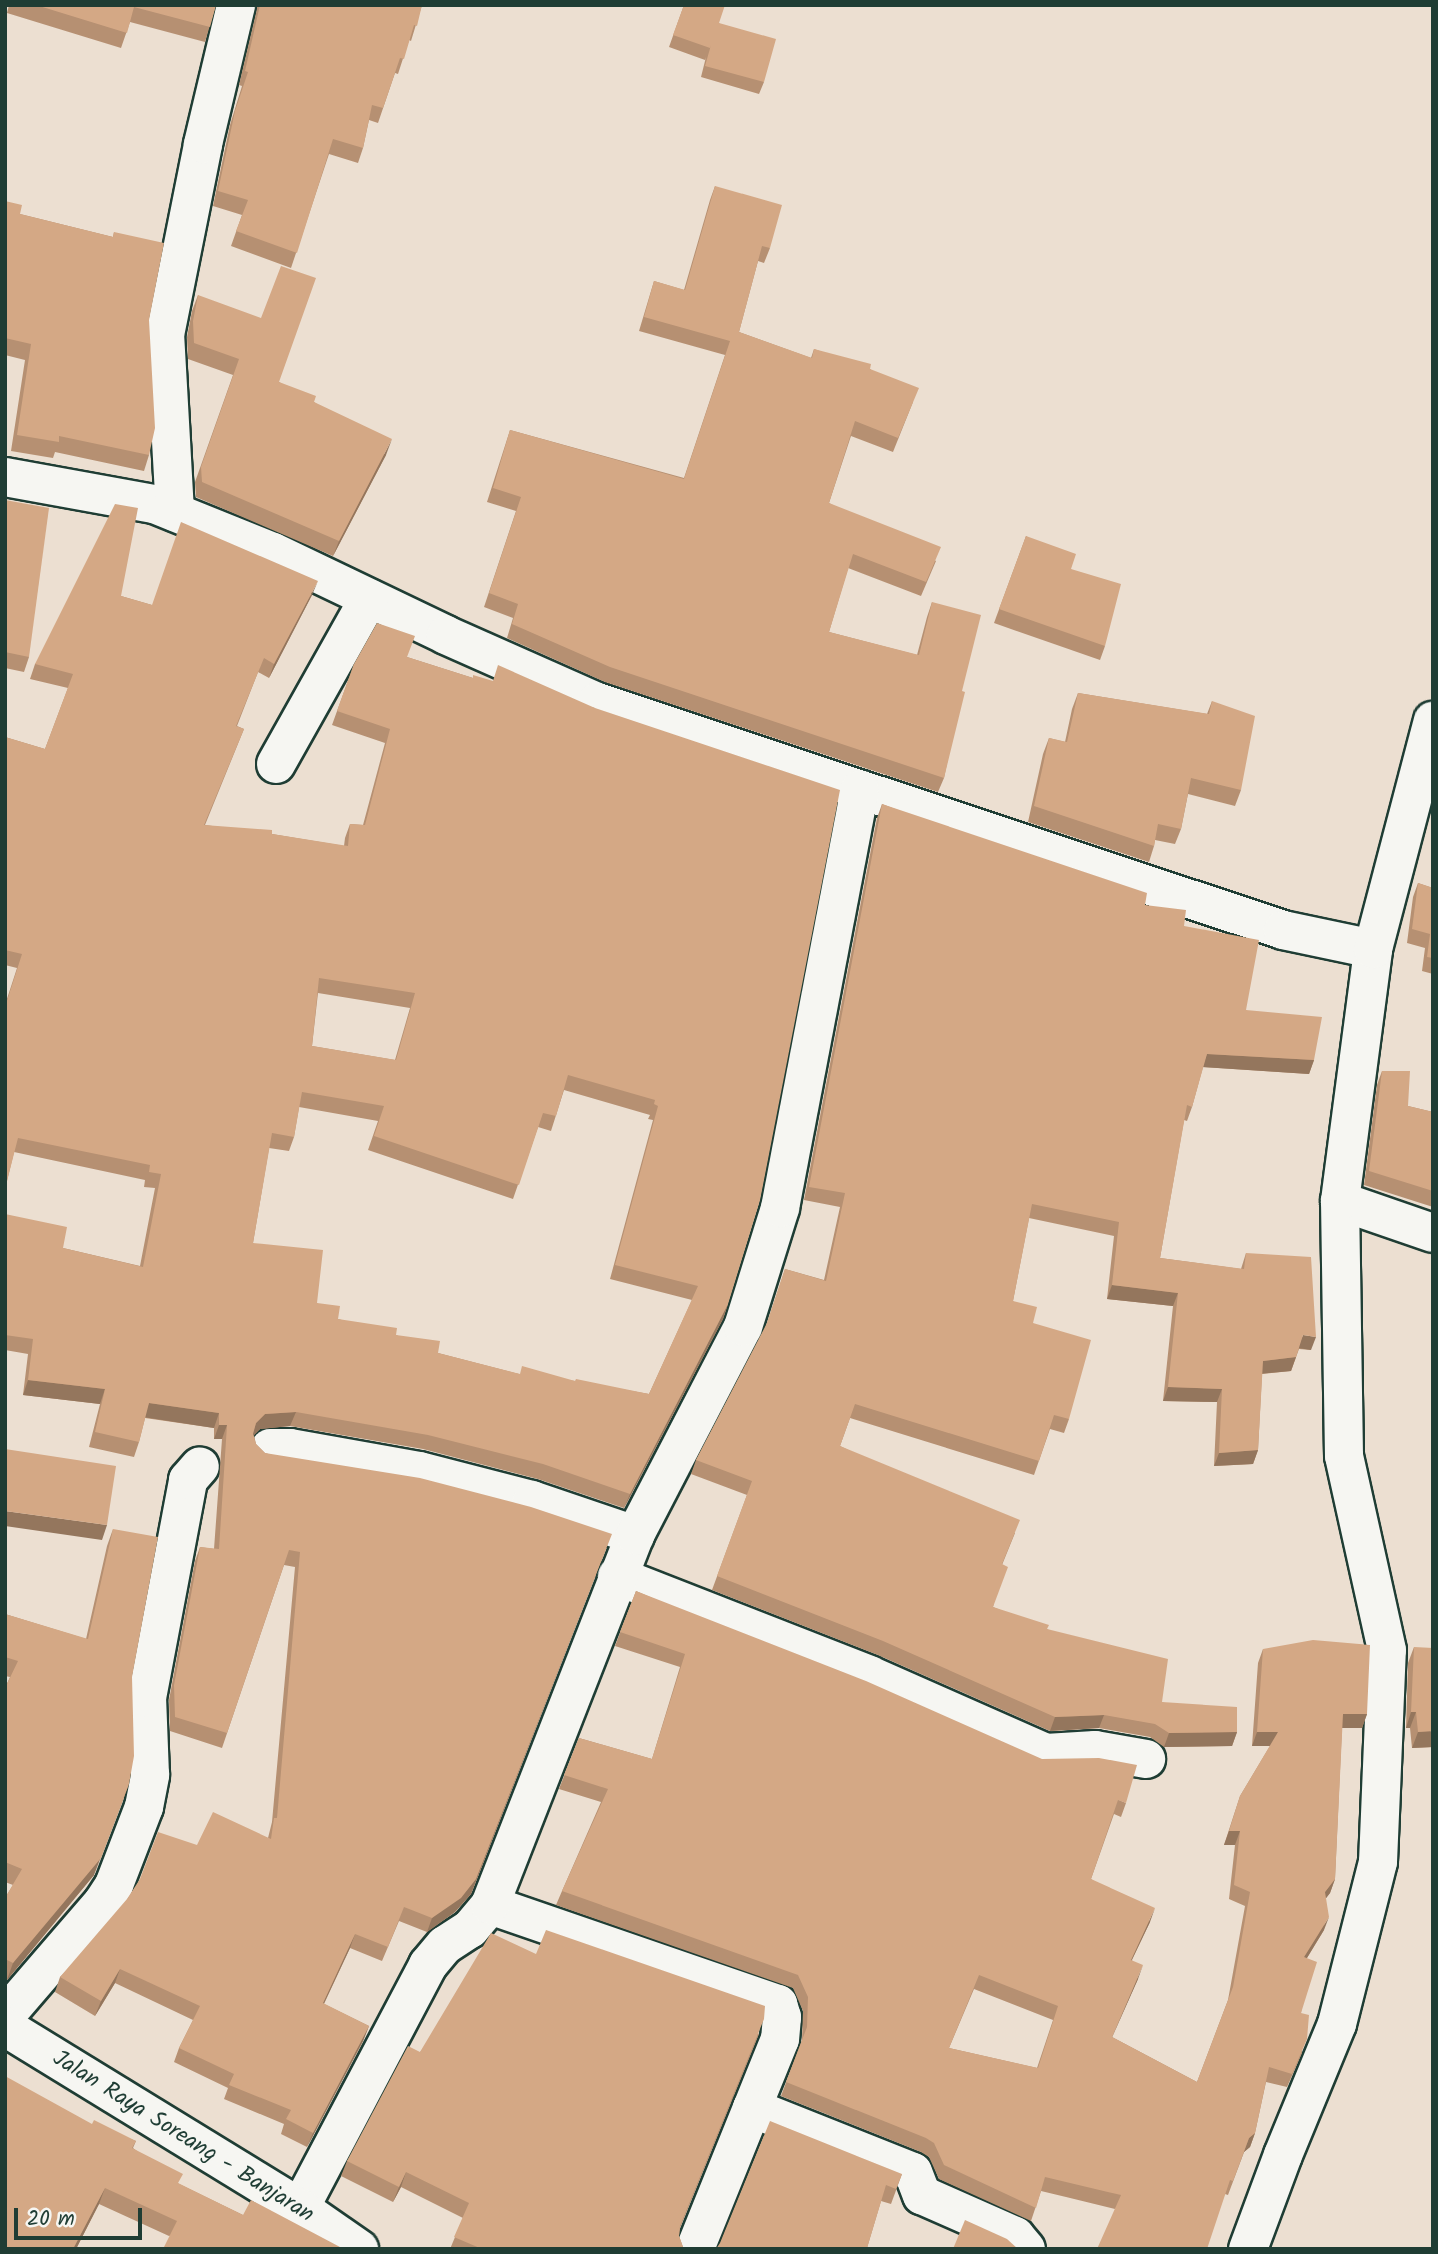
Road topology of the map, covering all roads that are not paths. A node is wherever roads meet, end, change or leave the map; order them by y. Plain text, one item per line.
1 (236, 5) edge
2 (5, 477) edge
3 (175, 512) junction
4 (369, 598) junction
5 (1433, 720) edge
6 (276, 764) dead end
7 (860, 790) junction
8 (1373, 949) junction
9 (1340, 1201) junction
10 (1433, 1233) edge
11 (270, 1448) dead end
12 (200, 1465) dead end
13 (635, 1535) junction
14 (617, 1576) junction
15 (1146, 1759) dead end
16 (490, 1905) junction
17 (5, 2017) edge
18 (5, 2027) edge
19 (752, 2108) junction
20 (300, 2208) junction
21 (359, 2249) edge
22 (695, 2249) edge
23 (1026, 2249) edge
24 (1248, 2249) edge

1 - 3 street
2 - 3 street
3 - 4 street
4 - 6 street
4 - 7 street
5 - 8 street
7 - 8 street
7 - 13 street
8 - 9 street
9 - 10 street
9 - 24 street
11 - 13 street
12 - 17 street
13 - 14 street
14 - 15 street
14 - 16 street
16 - 19 street
16 - 20 street
18 - 20 street, Jalan Raya Soreang - Banjaran
19 - 22 street
19 - 23 street
20 - 21 street, Jalan Raya Soreang - Banjaran

